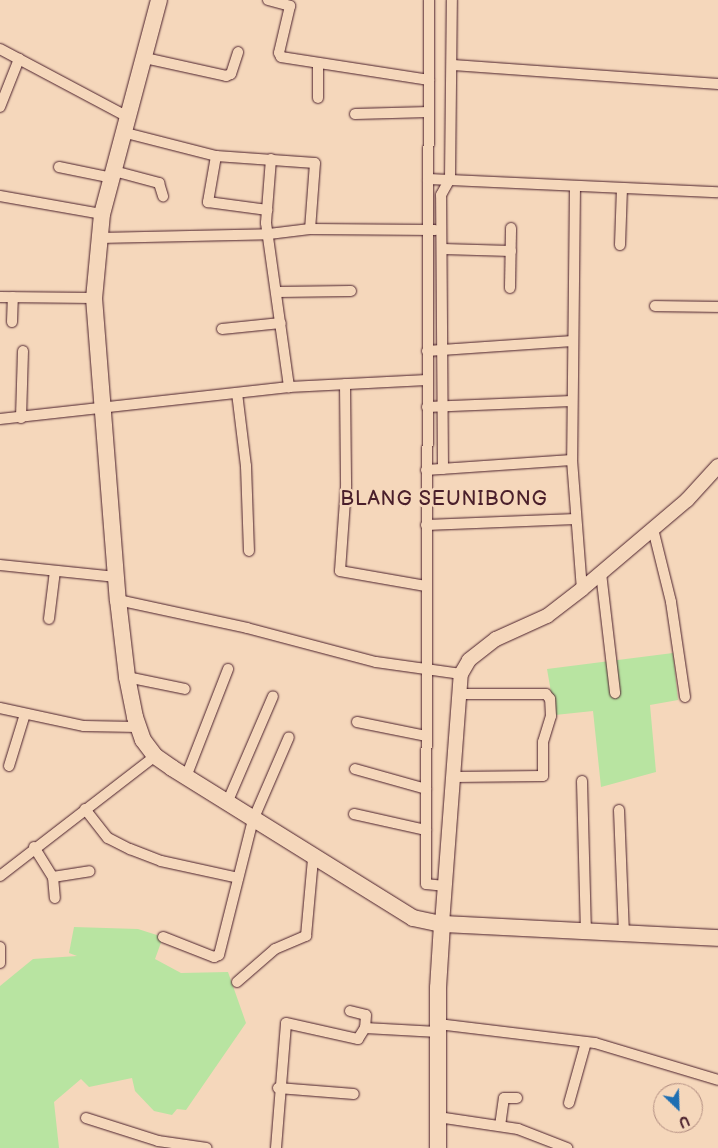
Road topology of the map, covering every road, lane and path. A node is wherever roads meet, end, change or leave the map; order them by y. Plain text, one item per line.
1 (159, 0) edge
2 (268, 0) edge
3 (430, 0) edge
4 (452, 0) edge
5 (290, 3) edge
6 (0, 49) edge
7 (238, 52) dead end
8 (146, 58) junction
9 (19, 59) junction
10 (318, 64) junction
11 (453, 65) junction
12 (429, 80) junction
13 (718, 84) edge
14 (318, 98) dead end
15 (0, 107) edge
16 (428, 112) junction
17 (355, 114) dead end
18 (128, 125) junction
19 (216, 156) junction
20 (271, 159) junction
21 (59, 166) dead end
22 (113, 174) junction
23 (428, 179) junction
24 (450, 179) junction
25 (575, 186) junction
26 (622, 189) junction
27 (718, 192) edge
28 (0, 196) edge
29 (163, 196) dead end
30 (267, 210) junction
31 (102, 214) junction
32 (511, 228) dead end
33 (310, 229) junction
34 (428, 229) junction
35 (442, 230) junction
36 (269, 234) junction
37 (99, 238) junction
38 (620, 245) dead end
39 (443, 250) junction
40 (510, 251) junction
41 (510, 288) dead end
42 (351, 291) dead end
43 (277, 292) junction
44 (0, 296) edge
45 (13, 296) junction
46 (94, 298) junction
47 (655, 306) dead end
48 (718, 308) edge
49 (12, 322) dead end
50 (281, 323) junction
51 (222, 329) dead end
52 (573, 341) junction
53 (443, 350) junction
54 (22, 351) dead end
55 (427, 351) junction
56 (427, 380) junction
57 (346, 384) junction
58 (289, 387) junction
59 (237, 393) junction
60 (572, 401) junction
61 (443, 406) junction
62 (427, 407) junction
63 (101, 410) junction
64 (21, 418) junction
65 (0, 419) edge
66 (572, 460) junction
67 (718, 468) edge
68 (443, 469) junction
69 (426, 470) junction
70 (576, 518) junction
71 (426, 525) junction
72 (653, 529) junction
73 (249, 551) dead end
74 (0, 565) edge
75 (55, 571) junction
76 (601, 573) junction
77 (116, 577) junction
78 (426, 586) junction
79 (582, 588) junction
80 (118, 600) junction
81 (49, 619) dead end
82 (228, 669) dead end
83 (425, 671) junction
84 (461, 674) junction
85 (127, 677) junction
86 (185, 689) dead end
87 (460, 694) junction
88 (615, 694) dead end
89 (273, 696) dead end
90 (685, 697) dead end
91 (0, 708) edge
92 (25, 714) junction
93 (357, 722) dead end
94 (138, 727) junction
95 (426, 736) junction
96 (289, 737) dead end
97 (155, 756) junction
98 (9, 766) dead end
99 (355, 769) dead end
100 (186, 777) junction
101 (454, 777) junction
102 (582, 781) dead end
103 (426, 789) junction
104 (228, 803) junction
105 (85, 809) junction
106 (619, 810) dead end
107 (354, 814) dead end
108 (253, 820) junction
109 (426, 830) junction
110 (34, 847) junction
111 (313, 859) junction
112 (90, 871) dead end
113 (0, 876) edge
114 (53, 877) junction
115 (238, 878) junction
116 (55, 898) dead end
117 (445, 903) junction
118 (586, 931) junction
119 (624, 933) junction
120 (163, 937) dead end
121 (718, 938) edge
122 (0, 947) edge
123 (0, 963) edge
124 (237, 982) dead end
125 (350, 1011) dead end
126 (365, 1028) junction
127 (438, 1028) junction
128 (586, 1042) junction
129 (718, 1080) edge
130 (278, 1088) junction
131 (354, 1094) dead end
132 (517, 1098) dead end
133 (569, 1103) dead end
134 (438, 1116) junction
135 (86, 1118) dead end
136 (500, 1126) junction
137 (207, 1148) edge
138 (276, 1148) edge
139 (438, 1148) edge
140 (567, 1148) edge

1 - 8 highway
2 - 5 street
3 - 12 street
4 - 11 street
5 - 10 street
6 - 9 street
7 - 8 street
8 - 18 highway
9 - 15 street
9 - 18 street
10 - 12 street
10 - 14 street
11 - 13 street
11 - 24 street
12 - 16 street
16 - 17 street
16 - 23 street
18 - 19 street
18 - 22 highway
19 - 20 street
19 - 30 street
20 - 30 street
20 - 33 street
21 - 22 street
22 - 29 street
22 - 31 highway
23 - 24 street
23 - 34 street
24 - 25 street
24 - 35 street
25 - 26 street
25 - 52 street
26 - 27 street
26 - 38 street
28 - 31 street
30 - 36 street
31 - 37 highway
32 - 40 street
33 - 34 street
33 - 36 street
34 - 35 street
34 - 55 street
35 - 39 street
36 - 37 street
36 - 43 street
37 - 46 highway
39 - 40 street
39 - 53 street
40 - 41 street
42 - 43 street
43 - 50 street
44 - 45 street
45 - 46 street
45 - 49 street
46 - 63 highway
47 - 48 street
50 - 51 street
50 - 58 street
52 - 53 street
52 - 60 street
53 - 55 street
53 - 61 street
54 - 64 street
55 - 56 street
56 - 57 street
56 - 62 street
57 - 58 street
57 - 78 street
58 - 59 street
59 - 63 street
59 - 73 street
60 - 61 street
60 - 66 street
61 - 62 street
61 - 68 street
62 - 69 street
63 - 64 street
63 - 77 highway
64 - 65 street
66 - 68 street
66 - 70 street
67 - 72 main road
68 - 69 street
69 - 71 street
70 - 71 street
70 - 79 street
71 - 78 street
72 - 76 main road
72 - 90 street
74 - 75 street
75 - 77 street
75 - 81 street
76 - 79 main road
76 - 88 street
77 - 80 highway
78 - 83 street
79 - 84 main road
80 - 83 street
80 - 85 highway
82 - 100 street
83 - 84 street
83 - 95 street
84 - 87 main road
85 - 86 street
85 - 94 highway
87 - 101 main road
87 - 101 street
89 - 104 street
91 - 92 street
92 - 94 street
92 - 98 street
93 - 95 street
94 - 97 highway
95 - 103 street
96 - 108 street
97 - 100 highway
97 - 105 street
99 - 103 street
100 - 104 highway
101 - 117 main road
102 - 118 street
103 - 109 street
104 - 108 highway
105 - 110 street
105 - 115 street
106 - 119 street
107 - 109 street
108 - 111 highway
108 - 115 street
109 - 117 street
110 - 113 street
110 - 114 street
111 - 117 highway
111 - 124 street
112 - 114 street
114 - 116 street
115 - 120 street
117 - 118 highway
117 - 127 highway
118 - 119 highway
119 - 121 highway
122 - 123 street
125 - 126 street
126 - 127 street
126 - 130 street
127 - 128 street
127 - 134 highway
128 - 129 street
128 - 133 street
130 - 131 street
130 - 138 street
132 - 136 street
134 - 136 street
134 - 139 highway
135 - 137 street
136 - 140 street

